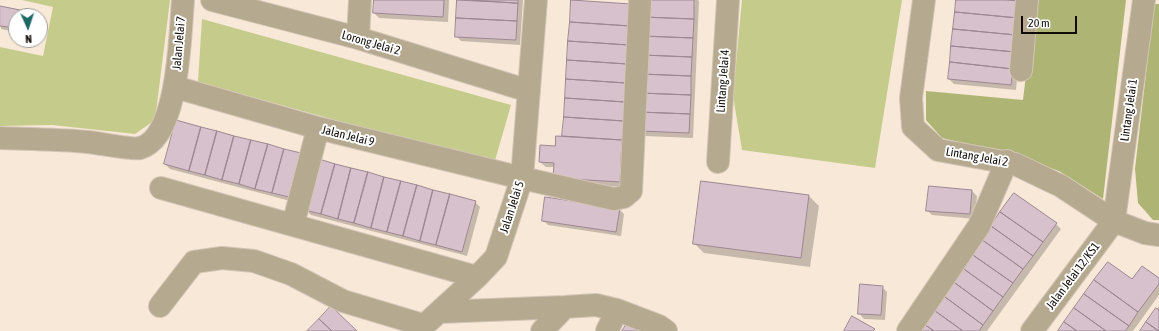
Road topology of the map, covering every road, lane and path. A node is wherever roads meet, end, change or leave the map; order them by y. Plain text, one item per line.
1 (183, 0) edge
2 (212, 0) edge
3 (360, 0) edge
4 (536, 0) edge
5 (640, 0) edge
6 (728, 0) edge
7 (924, 0) edge
8 (1027, 0) edge
9 (1144, 0) edge
10 (358, 38) junction
11 (1021, 70) dead end
12 (175, 87) junction
13 (528, 91) junction
14 (318, 128) junction
15 (0, 138) edge
16 (1007, 161) junction
17 (718, 162) dead end
18 (522, 178) junction
19 (160, 188) dead end
20 (1114, 221) junction
21 (293, 225) junction
22 (1159, 235) edge
23 (477, 277) junction
24 (160, 306) dead end
25 (565, 308) junction
26 (617, 310) junction
27 (427, 323) edge
28 (542, 331) edge
29 (607, 331) edge
30 (666, 331) edge
31 (908, 331) edge
32 (1032, 331) edge

1 - 12 street, Jalan Jelai 7
2 - 10 street, Lorong Jelai 2
3 - 10 street
4 - 13 street, Jalan Jelai 5
5 - 18 street, Jalan Jelai 9
6 - 17 street, Lintang Jelai 4
7 - 16 street, Lintang Jelai 2
8 - 11 street
9 - 20 street, Lintang Jelai 1
10 - 13 street, Lorong Jelai 2
12 - 14 street, Jalan Jelai 9
12 - 15 street, Jalan Jelai 7
13 - 18 street, Jalan Jelai 5
14 - 18 street, Jalan Jelai 9
14 - 21 street
16 - 20 street, Lintang Jelai 2
16 - 31 street
18 - 23 street, Jalan Jelai 5
19 - 21 street
20 - 22 street, Lintang Jelai 2
20 - 32 street, Jalan Jelai 12/KS1
21 - 23 street
23 - 27 street, Jalan Jelai 5
24 - 27 street
25 - 26 street
25 - 27 street
25 - 28 street
26 - 29 street
26 - 30 street

